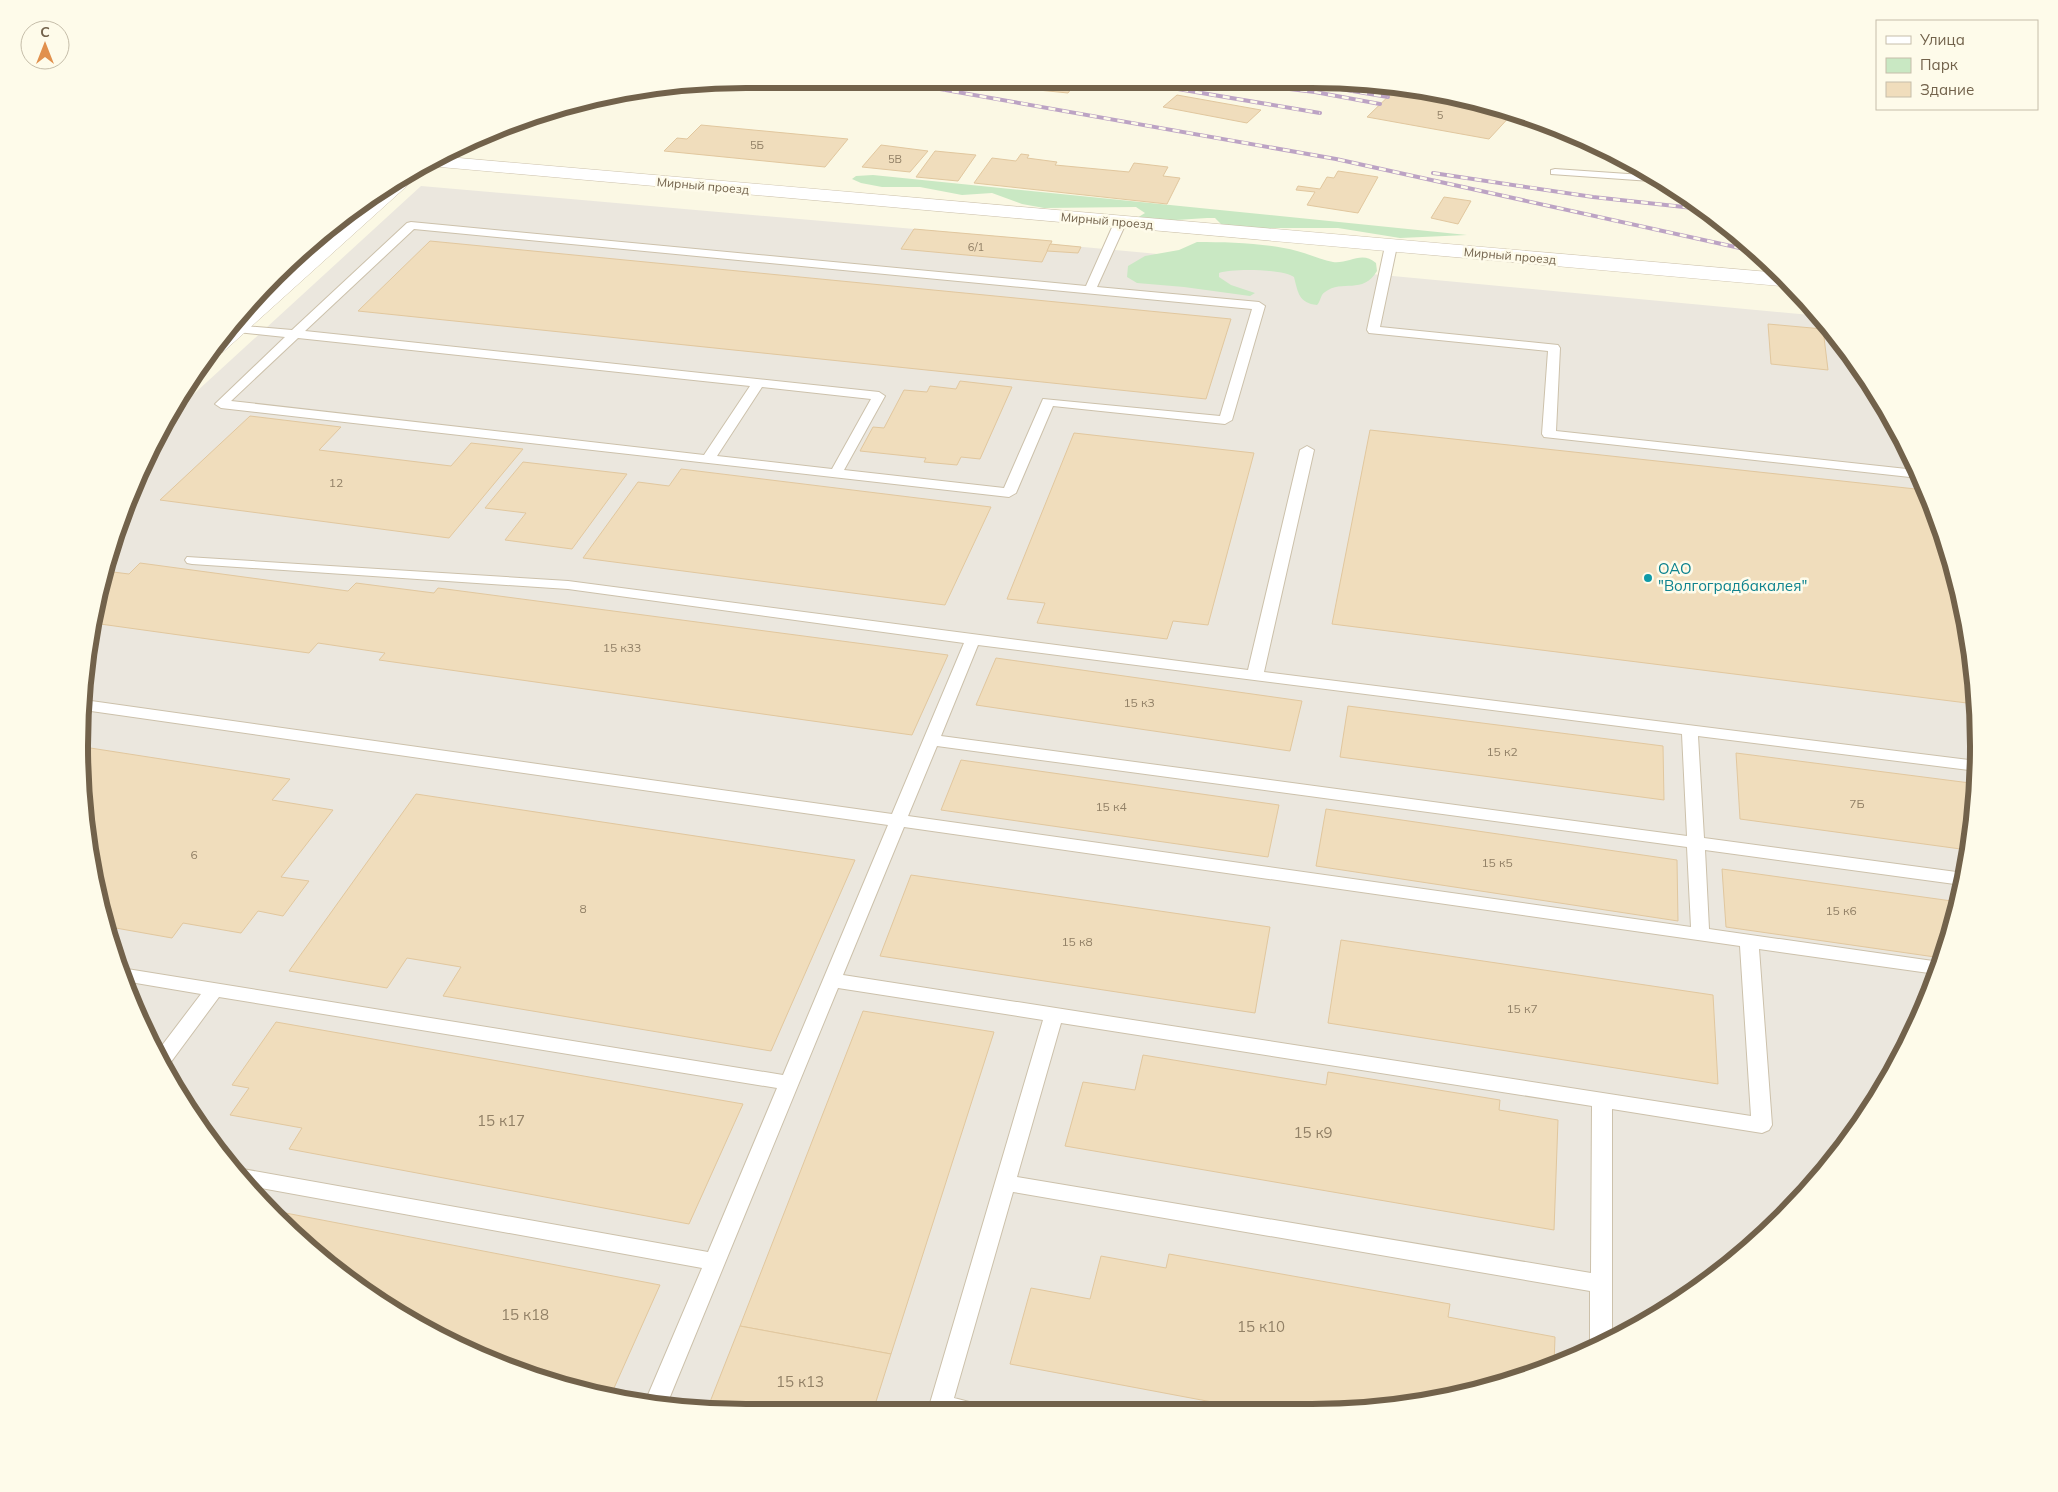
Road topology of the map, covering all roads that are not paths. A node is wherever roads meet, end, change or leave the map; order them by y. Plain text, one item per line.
1 (442, 162) edge
2 (1555, 172) dead end
3 (1646, 179) edge
4 (390, 192) edge
5 (1120, 222) junction
6 (1391, 246) junction
7 (1778, 280) edge
8 (1090, 290) junction
9 (248, 316) edge
10 (238, 328) edge
11 (295, 334) junction
12 (758, 383) junction
13 (1307, 450) dead end
14 (708, 459) junction
15 (836, 473) junction
16 (1911, 473) edge
17 (192, 560) dead end
18 (973, 640) junction
19 (1256, 675) junction
20 (89, 706) edge
21 (1690, 730) junction
22 (931, 740) junction
23 (1970, 765) edge
24 (898, 820) junction
25 (1696, 843) junction
26 (1957, 878) edge
27 (1700, 934) junction
28 (1749, 941) junction
29 (1932, 967) edge
30 (129, 975) edge
31 (831, 980) junction
32 (215, 989) junction
33 (1054, 1015) junction
34 (165, 1055) edge
35 (789, 1083) junction
36 (1602, 1100) junction
37 (250, 1178) edge
38 (1005, 1182) junction
39 (714, 1262) junction
40 (1601, 1284) junction
41 (1601, 1338) edge
42 (658, 1399) edge
43 (940, 1404) edge

1 - 5 street, Мирный проезд
2 - 3 lane
4 - 9 street
5 - 6 street, Мирный проезд
5 - 8 lane
6 - 7 street, Мирный проезд
6 - 16 lane
8 - 11 lane
8 - 15 lane
10 - 11 lane
11 - 12 lane
11 - 14 lane
12 - 14 lane
12 - 15 lane
13 - 19 lane
14 - 15 lane
17 - 18 lane
18 - 19 lane
18 - 22 lane
19 - 21 lane
20 - 24 lane
21 - 23 lane
21 - 25 lane
22 - 24 lane
22 - 25 lane
24 - 27 lane
24 - 31 lane
25 - 26 lane
25 - 27 lane
27 - 28 lane
28 - 29 lane
28 - 36 lane
30 - 32 lane
31 - 33 lane
31 - 35 lane
32 - 34 lane
32 - 35 lane
33 - 36 lane
33 - 38 lane
35 - 39 lane
36 - 40 lane
37 - 39 lane
38 - 40 lane
38 - 43 lane
39 - 42 lane
40 - 41 lane

